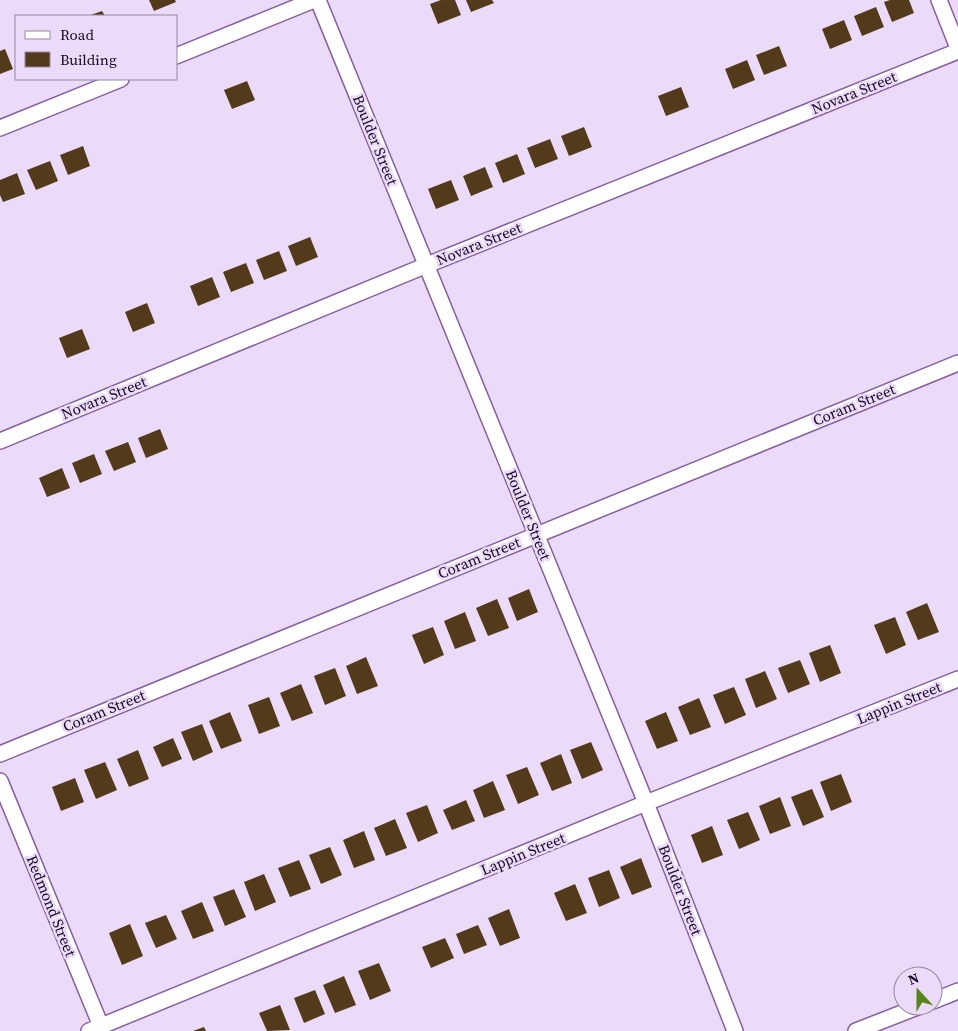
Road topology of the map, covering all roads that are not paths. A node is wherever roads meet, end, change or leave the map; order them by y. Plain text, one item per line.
1 (316, 0) edge
2 (939, 0) edge
3 (958, 50) edge
4 (178, 55) edge
5 (119, 80) edge
6 (0, 128) edge
7 (427, 265) junction
8 (958, 363) edge
9 (0, 441) edge
10 (536, 535) junction
11 (958, 679) edge
12 (0, 754) edge
13 (0, 781) edge
14 (646, 803) junction
15 (958, 991) edge
16 (943, 997) edge
17 (894, 1016) edge
18 (97, 1029) edge
19 (735, 1031) edge
20 (856, 1031) edge

1 - 4 street
1 - 7 street, Boulder Street
2 - 3 street
3 - 7 street, Novara Street
5 - 6 street
7 - 9 street, Novara Street
7 - 10 street, Boulder Street
8 - 10 street, Coram Street
10 - 12 street, Coram Street
10 - 14 street, Boulder Street
11 - 14 street, Lappin Street
13 - 18 street, Redmond Street
14 - 18 street, Lappin Street
14 - 19 street, Boulder Street
15 - 16 street
17 - 20 street

